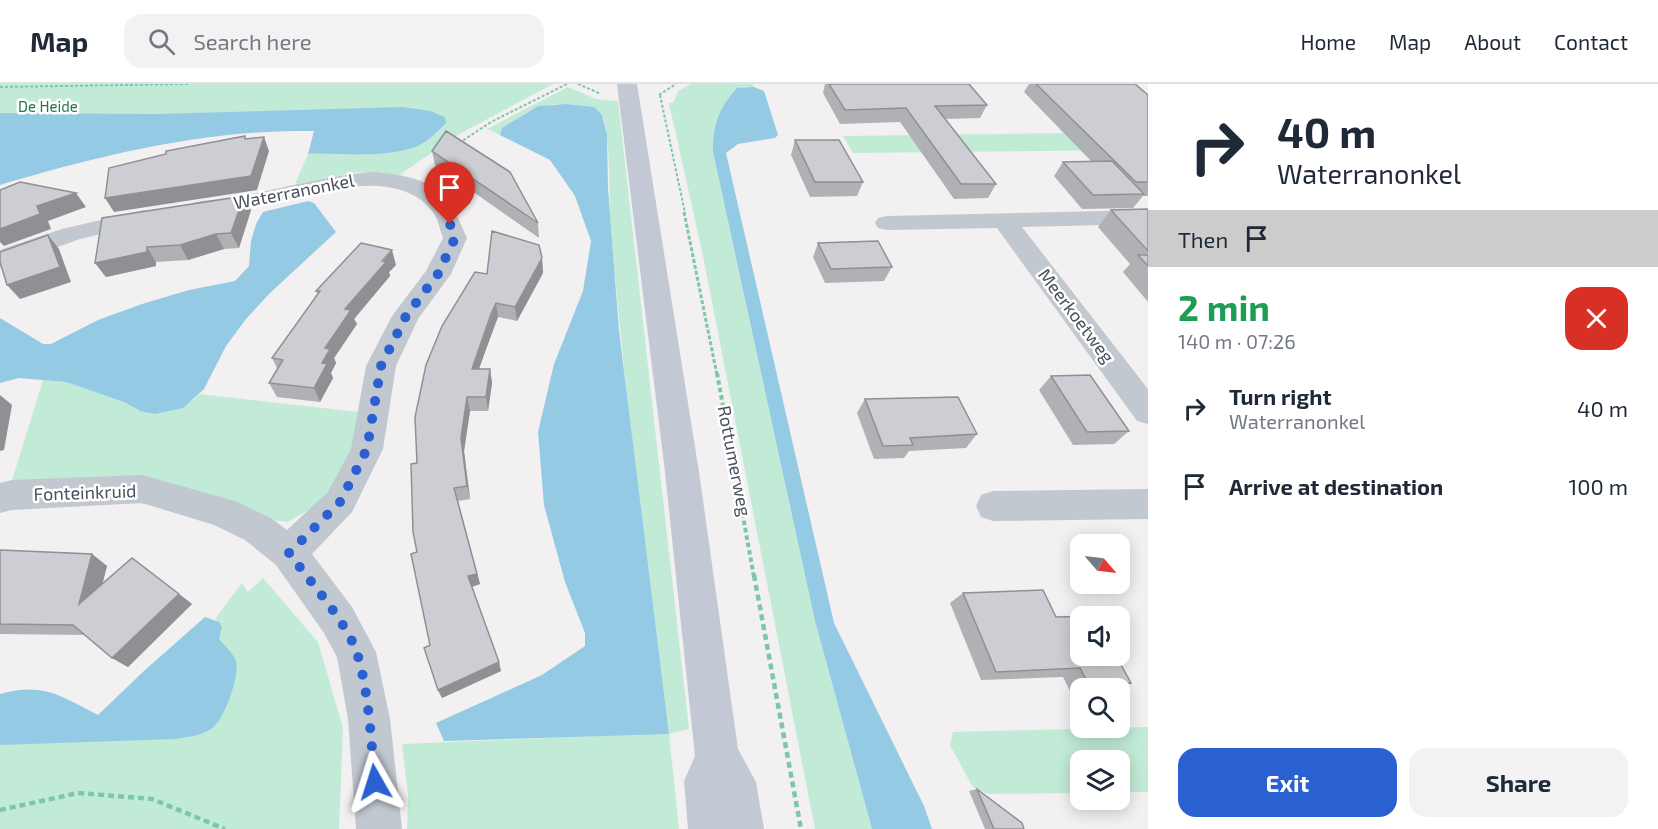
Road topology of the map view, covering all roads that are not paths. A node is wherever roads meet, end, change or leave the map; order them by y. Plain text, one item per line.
1 (627, 84) edge
2 (1148, 217) edge
3 (1004, 220) junction
4 (887, 223) dead end
5 (0, 260) edge
6 (1148, 412) edge
7 (0, 498) edge
8 (1148, 504) edge
9 (993, 506) dead end
10 (289, 553) junction
11 (717, 756) junction
12 (379, 829) edge
13 (711, 829) edge
14 (741, 829) edge

1 - 11 main road
2 - 3 street
3 - 4 street
3 - 6 street, Meerkoetweg
5 - 10 street, Waterranonkel
7 - 10 street, Fonteinkruid
8 - 9 street
10 - 12 street, Fonteinkruid
11 - 13 main road
11 - 14 main road

